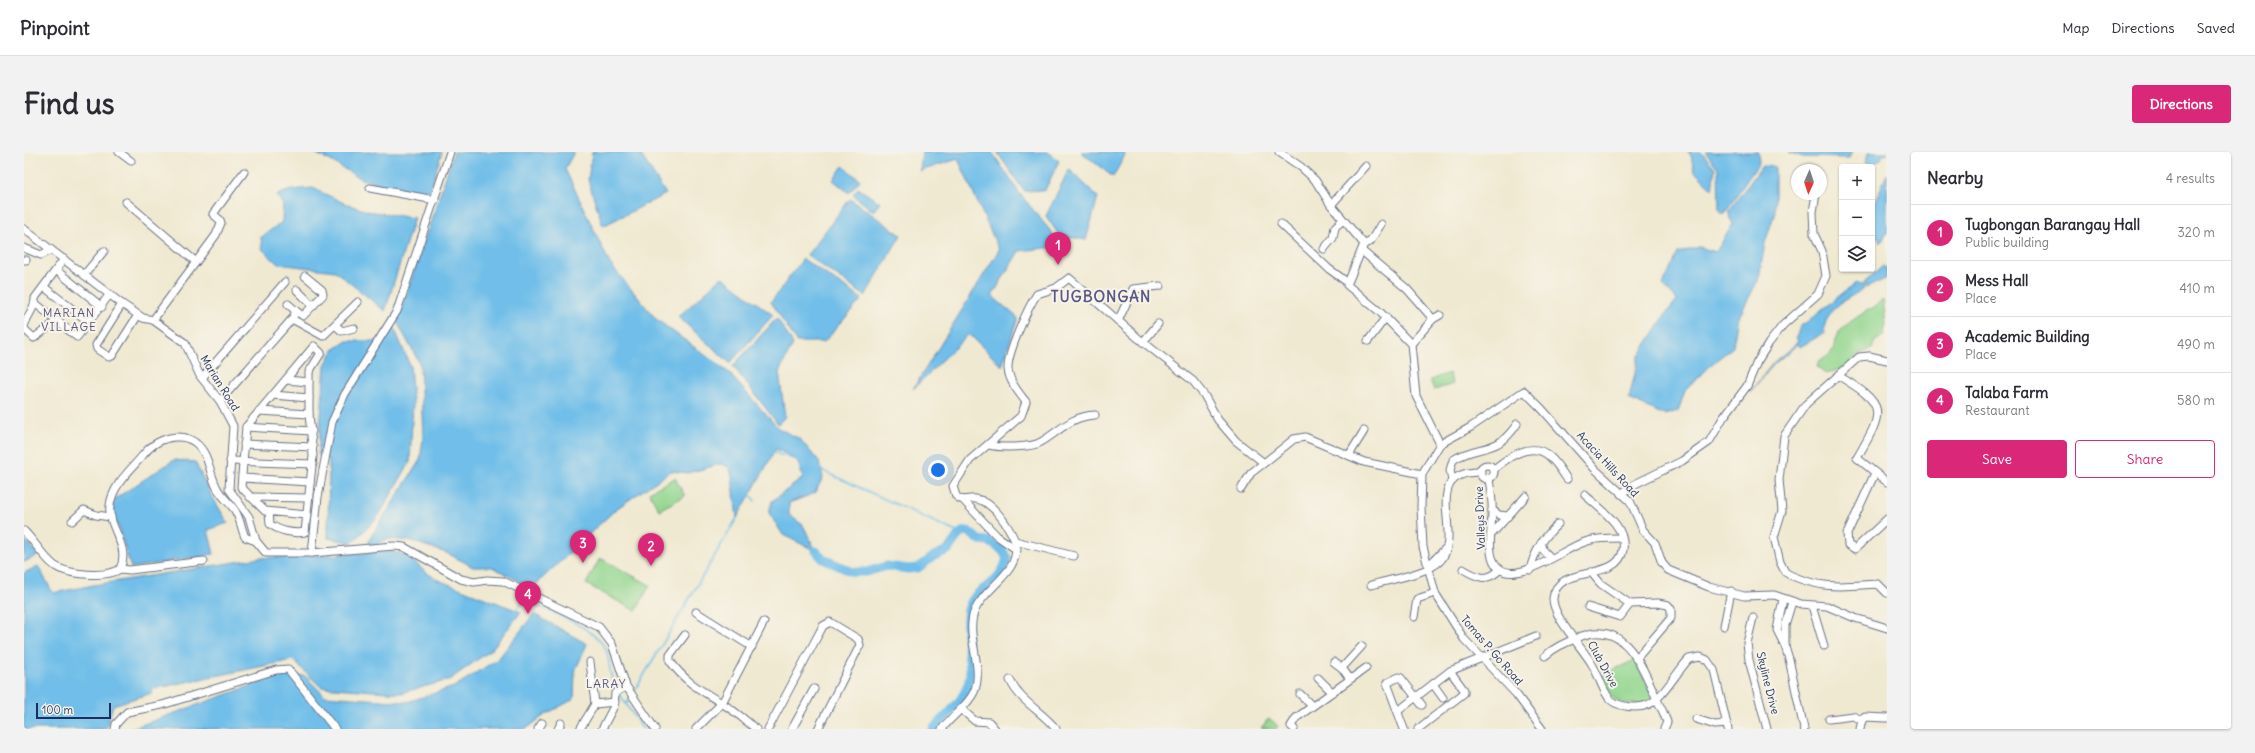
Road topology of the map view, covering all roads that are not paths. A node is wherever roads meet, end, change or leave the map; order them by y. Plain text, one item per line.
1 (119, 152) edge
2 (450, 152) edge
3 (1279, 152) edge
4 (131, 161) dead end
5 (1366, 166) dead end
6 (244, 172) dead end
7 (370, 188) dead end
8 (435, 200) junction
9 (1815, 200) edge
10 (126, 202) dead end
11 (1331, 205) junction
12 (1343, 220) junction
13 (1281, 224) dead end
14 (1381, 224) dead end
15 (24, 228) edge
16 (1363, 247) junction
17 (24, 248) edge
18 (1324, 249) dead end
19 (50, 250) junction
20 (104, 251) dead end
21 (64, 259) junction
22 (196, 262) junction
23 (56, 270) junction
24 (84, 275) junction
25 (305, 276) dead end
26 (285, 282) dead end
27 (1347, 282) junction
28 (1160, 286) dead end
29 (44, 287) junction
30 (297, 290) dead end
31 (110, 294) junction
32 (358, 302) dead end
33 (35, 303) junction
34 (122, 304) junction
35 (288, 304) dead end
36 (313, 306) junction
37 (102, 307) junction
38 (296, 311) junction
39 (138, 315) junction
40 (1440, 315) dead end
41 (1386, 317) junction
42 (292, 319) junction
43 (1433, 319) junction
44 (57, 320) junction
45 (153, 320) junction
46 (1118, 321) junction
47 (89, 322) junction
48 (1158, 324) dead end
49 (335, 325) junction
50 (354, 328) dead end
51 (1368, 341) dead end
52 (1143, 342) junction
53 (1411, 344) junction
54 (1887, 360) edge
55 (1839, 376) junction
56 (202, 378) junction
57 (286, 380) junction
58 (309, 382) junction
59 (273, 395) junction
60 (309, 398) junction
61 (220, 401) junction
62 (259, 411) junction
63 (309, 414) junction
64 (1095, 415) dead end
65 (1517, 424) dead end
66 (246, 427) junction
67 (312, 431) junction
68 (1364, 431) dead end
69 (244, 444) junction
70 (1440, 444) junction
71 (989, 445) junction
72 (313, 447) junction
73 (1349, 455) junction
74 (230, 461) junction
75 (242, 462) junction
76 (1264, 463) junction
77 (313, 464) junction
78 (1493, 470) junction
79 (1481, 472) junction
80 (1875, 473) junction
81 (1422, 474) junction
82 (242, 478) junction
83 (1489, 478) junction
84 (1567, 479) dead end
85 (1452, 481) junction
86 (310, 482) junction
87 (1887, 482) edge
88 (1241, 489) dead end
89 (1621, 494) junction
90 (1585, 495) dead end
91 (1526, 496) dead end
92 (250, 497) junction
93 (308, 498) junction
94 (964, 500) junction
95 (1492, 510) junction
96 (269, 512) junction
97 (307, 515) junction
98 (1507, 516) junction
99 (111, 517) junction
100 (1887, 519) edge
101 (72, 521) dead end
102 (1558, 524) dead end
103 (24, 531) edge
104 (1491, 535) junction
105 (1621, 538) junction
106 (256, 541) junction
107 (1015, 541) junction
108 (1541, 543) junction
109 (1017, 550) junction
110 (312, 553) junction
111 (1074, 556) dead end
112 (1551, 558) junction
113 (204, 561) dead end
114 (1430, 565) junction
115 (120, 568) junction
116 (1462, 569) dead end
117 (1500, 569) junction
118 (1530, 570) junction
119 (1591, 572) junction
120 (1371, 585) dead end
121 (1731, 592) junction
122 (1435, 593) junction
123 (1887, 593) edge
124 (1783, 599) junction
125 (1792, 602) junction
126 (1630, 604) junction
127 (1812, 606) junction
128 (1588, 607) dead end
129 (696, 612) dead end
130 (1414, 617) dead end
131 (1753, 618) dead end
132 (764, 622) dead end
133 (1781, 625) junction
134 (1724, 626) dead end
135 (1887, 628) edge
136 (685, 635) dead end
137 (1536, 636) dead end
138 (1575, 639) junction
139 (1362, 646) dead end
140 (1824, 646) dead end
141 (752, 647) junction
142 (1545, 656) dead end
143 (1483, 659) junction
144 (1636, 659) junction
145 (590, 662) dead end
146 (1334, 662) dead end
147 (1342, 668) junction
148 (1366, 668) dead end
149 (1450, 671) junction
150 (1318, 678) dead end
151 (1350, 679) junction
152 (1010, 680) dead end
153 (1433, 684) junction
154 (621, 689) junction
155 (814, 689) dead end
156 (1332, 692) junction
157 (1300, 694) dead end
158 (1416, 698) junction
159 (1443, 698) dead end
160 (1656, 699) junction
161 (615, 702) junction
162 (722, 703) junction
163 (595, 704) junction
164 (1422, 705) dead end
165 (1312, 706) junction
166 (961, 708) junction
167 (1398, 711) junction
168 (1887, 718) edge
169 (1696, 719) dead end
170 (1829, 719) dead end
171 (1862, 720) junction
172 (1728, 726) edge
173 (1292, 728) edge
174 (115, 729) edge
175 (335, 729) edge
176 (580, 729) edge
177 (602, 729) edge
178 (655, 729) edge
179 (696, 729) edge
180 (756, 729) edge
181 (768, 729) edge
182 (792, 729) edge
183 (818, 729) edge
184 (942, 729) edge
185 (995, 729) edge
186 (1056, 729) edge
187 (1404, 729) edge
188 (1418, 729) edge
189 (1541, 729) edge
190 (1664, 729) edge
191 (1767, 729) edge
192 (1804, 729) edge
193 (1860, 729) edge

1 - 4 street
2 - 8 street
3 - 11 street
5 - 11 street
6 - 22 street
7 - 8 street
8 - 110 street
9 - 89 street
10 - 22 street
11 - 12 street
12 - 16 street
12 - 18 street
13 - 27 street
14 - 16 street
15 - 19 street, Marian Road
16 - 27 street
16 - 43 street
17 - 19 street
19 - 21 street, Marian Road
20 - 24 street
21 - 23 street
21 - 24 street, Marian Road
22 - 45 street
23 - 29 street
23 - 37 street
24 - 31 street, Marian Road
25 - 36 street
26 - 56 street
27 - 41 street
28 - 46 street
29 - 33 street
29 - 47 street
30 - 36 street
31 - 34 street, Marian Road
31 - 37 street
32 - 49 street
33 - 44 street
33 - 44 street
34 - 39 street, Marian Road
34 - 39 street
35 - 38 street
36 - 38 street
37 - 47 street
38 - 42 street
39 - 45 street, Marian Road
40 - 43 street
41 - 51 street
41 - 53 street
42 - 49 street
42 - 61 street
43 - 53 street
44 - 47 street
45 - 56 street, Marian Road
46 - 52 street
46 - 71 street
48 - 52 street
49 - 50 street
52 - 76 street
53 - 70 street
54 - 55 street
55 - 80 street
55 - 123 street
56 - 61 street, Marian Road
57 - 58 street
57 - 58 street
57 - 59 street
58 - 60 street
59 - 60 street
59 - 62 street
60 - 63 street
61 - 74 street, Marian Road
62 - 63 street
62 - 66 street
63 - 67 street
64 - 71 street
65 - 85 street
66 - 67 street
66 - 69 street
67 - 72 street
68 - 73 street
69 - 72 street
69 - 75 street
70 - 81 street, Tomas P. Go Road
70 - 89 street, Acacia Hills Road
71 - 94 street
72 - 77 street
73 - 76 street
73 - 81 street
74 - 75 street
74 - 106 street, Marian Road
75 - 77 street
75 - 82 street
76 - 88 street
77 - 86 street
78 - 79 street
78 - 83 street
78 - 84 street
79 - 83 street
79 - 85 street
80 - 87 street
80 - 100 street
81 - 114 street, Tomas P. Go Road
82 - 86 street
82 - 92 street
83 - 95 street, Valleys Drive
85 - 114 street
86 - 93 street
89 - 121 street, Acacia Hills Road
90 - 105 street
91 - 98 street
92 - 93 street
92 - 96 street
93 - 97 street
94 - 107 street
94 - 109 street
95 - 98 street
95 - 104 street, Valleys Drive
96 - 97 street
96 - 97 street
98 - 104 street
99 - 101 street
99 - 106 street
99 - 115 street
102 - 108 street
103 - 115 street
104 - 117 street, Valleys Drive
105 - 112 street
105 - 119 street, Club Drive
106 - 110 street
107 - 109 street
107 - 111 street
108 - 112 street
108 - 118 street
109 - 166 street
110 - 154 street
112 - 118 street
113 - 115 street
114 - 120 street
114 - 122 street, Tomas P. Go Road
116 - 117 street
117 - 118 street
119 - 126 street
119 - 138 street, Club Drive
121 - 124 street, Acacia Hills Road
121 - 134 street
122 - 130 street
122 - 143 street, Tomas P. Go Road
124 - 125 street, Acacia Hills Road
124 - 133 street
125 - 127 street, Acacia Hills Road
125 - 133 street
126 - 128 street
126 - 144 street
127 - 135 street, Acacia Hills Road
127 - 140 street
129 - 141 street
131 - 191 street, Skyline Drive
132 - 141 street
133 - 192 street
136 - 162 street
137 - 143 street
138 - 142 street
138 - 144 street
138 - 160 street, Club Drive
139 - 147 street
141 - 162 street
143 - 149 street
143 - 189 street, Tomas P. Go Road
144 - 160 street
145 - 163 street
146 - 147 street
147 - 151 street
148 - 151 street
149 - 153 street
149 - 188 street
150 - 156 street
151 - 156 street
152 - 186 street
153 - 158 street
153 - 159 street
154 - 161 street
154 - 178 street
155 - 182 street
156 - 165 street
157 - 165 street
158 - 164 street
158 - 167 street
158 - 167 street
160 - 172 street
160 - 190 street
161 - 163 street
161 - 177 street
162 - 179 street
162 - 180 street
163 - 176 street
165 - 173 street
166 - 184 street
166 - 185 street
167 - 187 street
168 - 171 street
169 - 172 street
170 - 171 street
171 - 193 street
174 - 175 street
181 - 183 street

